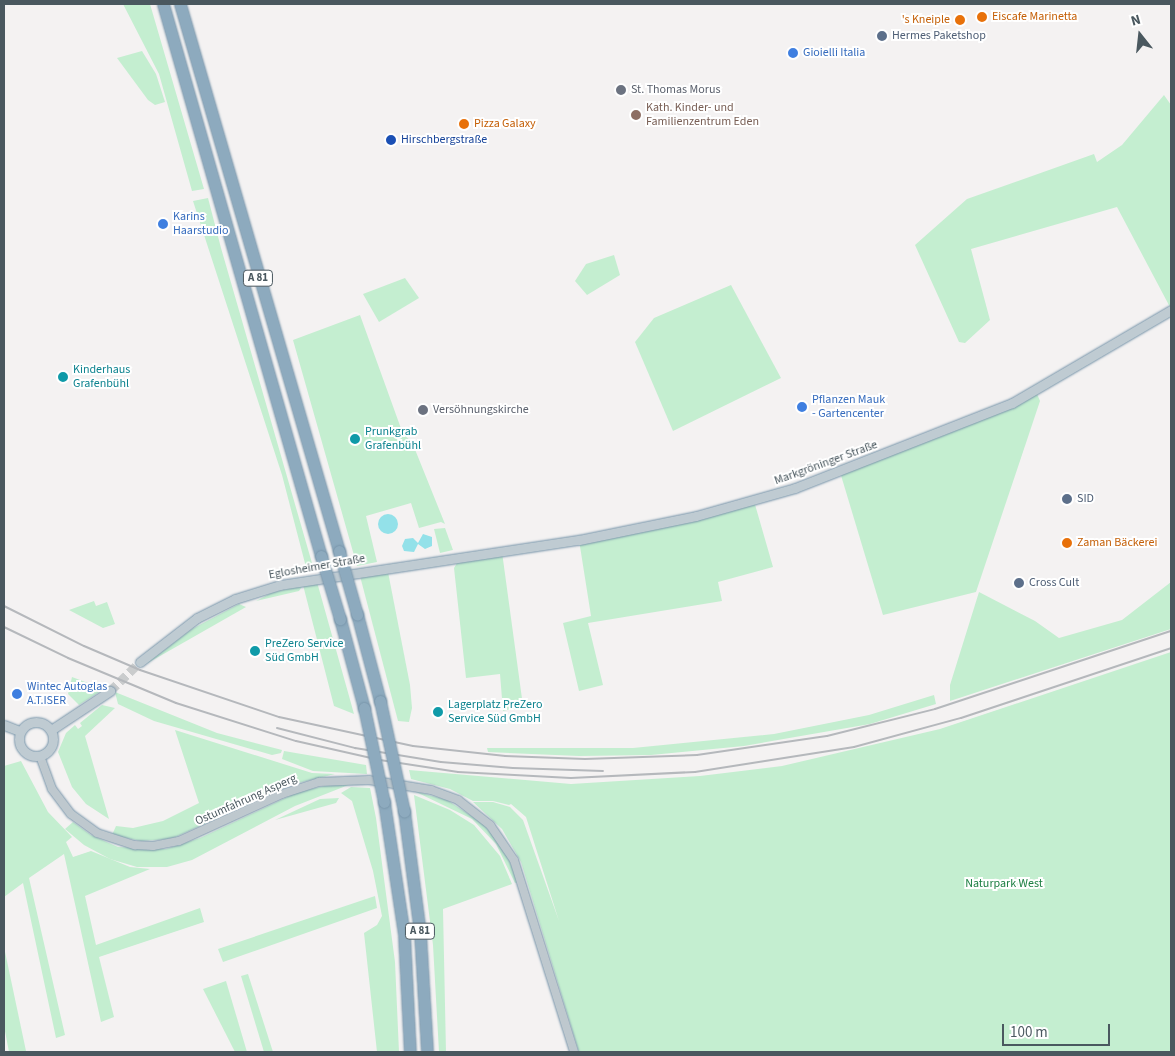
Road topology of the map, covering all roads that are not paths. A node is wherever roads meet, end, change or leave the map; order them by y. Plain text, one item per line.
1 (163, 4) edge
2 (180, 4) edge
3 (1171, 310) edge
4 (460, 558) joint
5 (140, 662) tunnel mouth
6 (110, 690) tunnel mouth
7 (4, 725) edge
8 (51, 730) junction
9 (20, 732) junction
10 (40, 756) junction
11 (410, 1052) edge
12 (426, 1052) edge
13 (574, 1052) edge

1 - 11 highway, A 81, bridge
2 - 12 highway, A 81, bridge
3 - 4 main road, Markgröninger Straße
4 - 5 main road, Eglosheimer Straße
6 - 8 main road
7 - 9 main road
8 - 9 main road
8 - 10 main road
9 - 10 main road
10 - 13 street, Ostumfahrung Asperg

